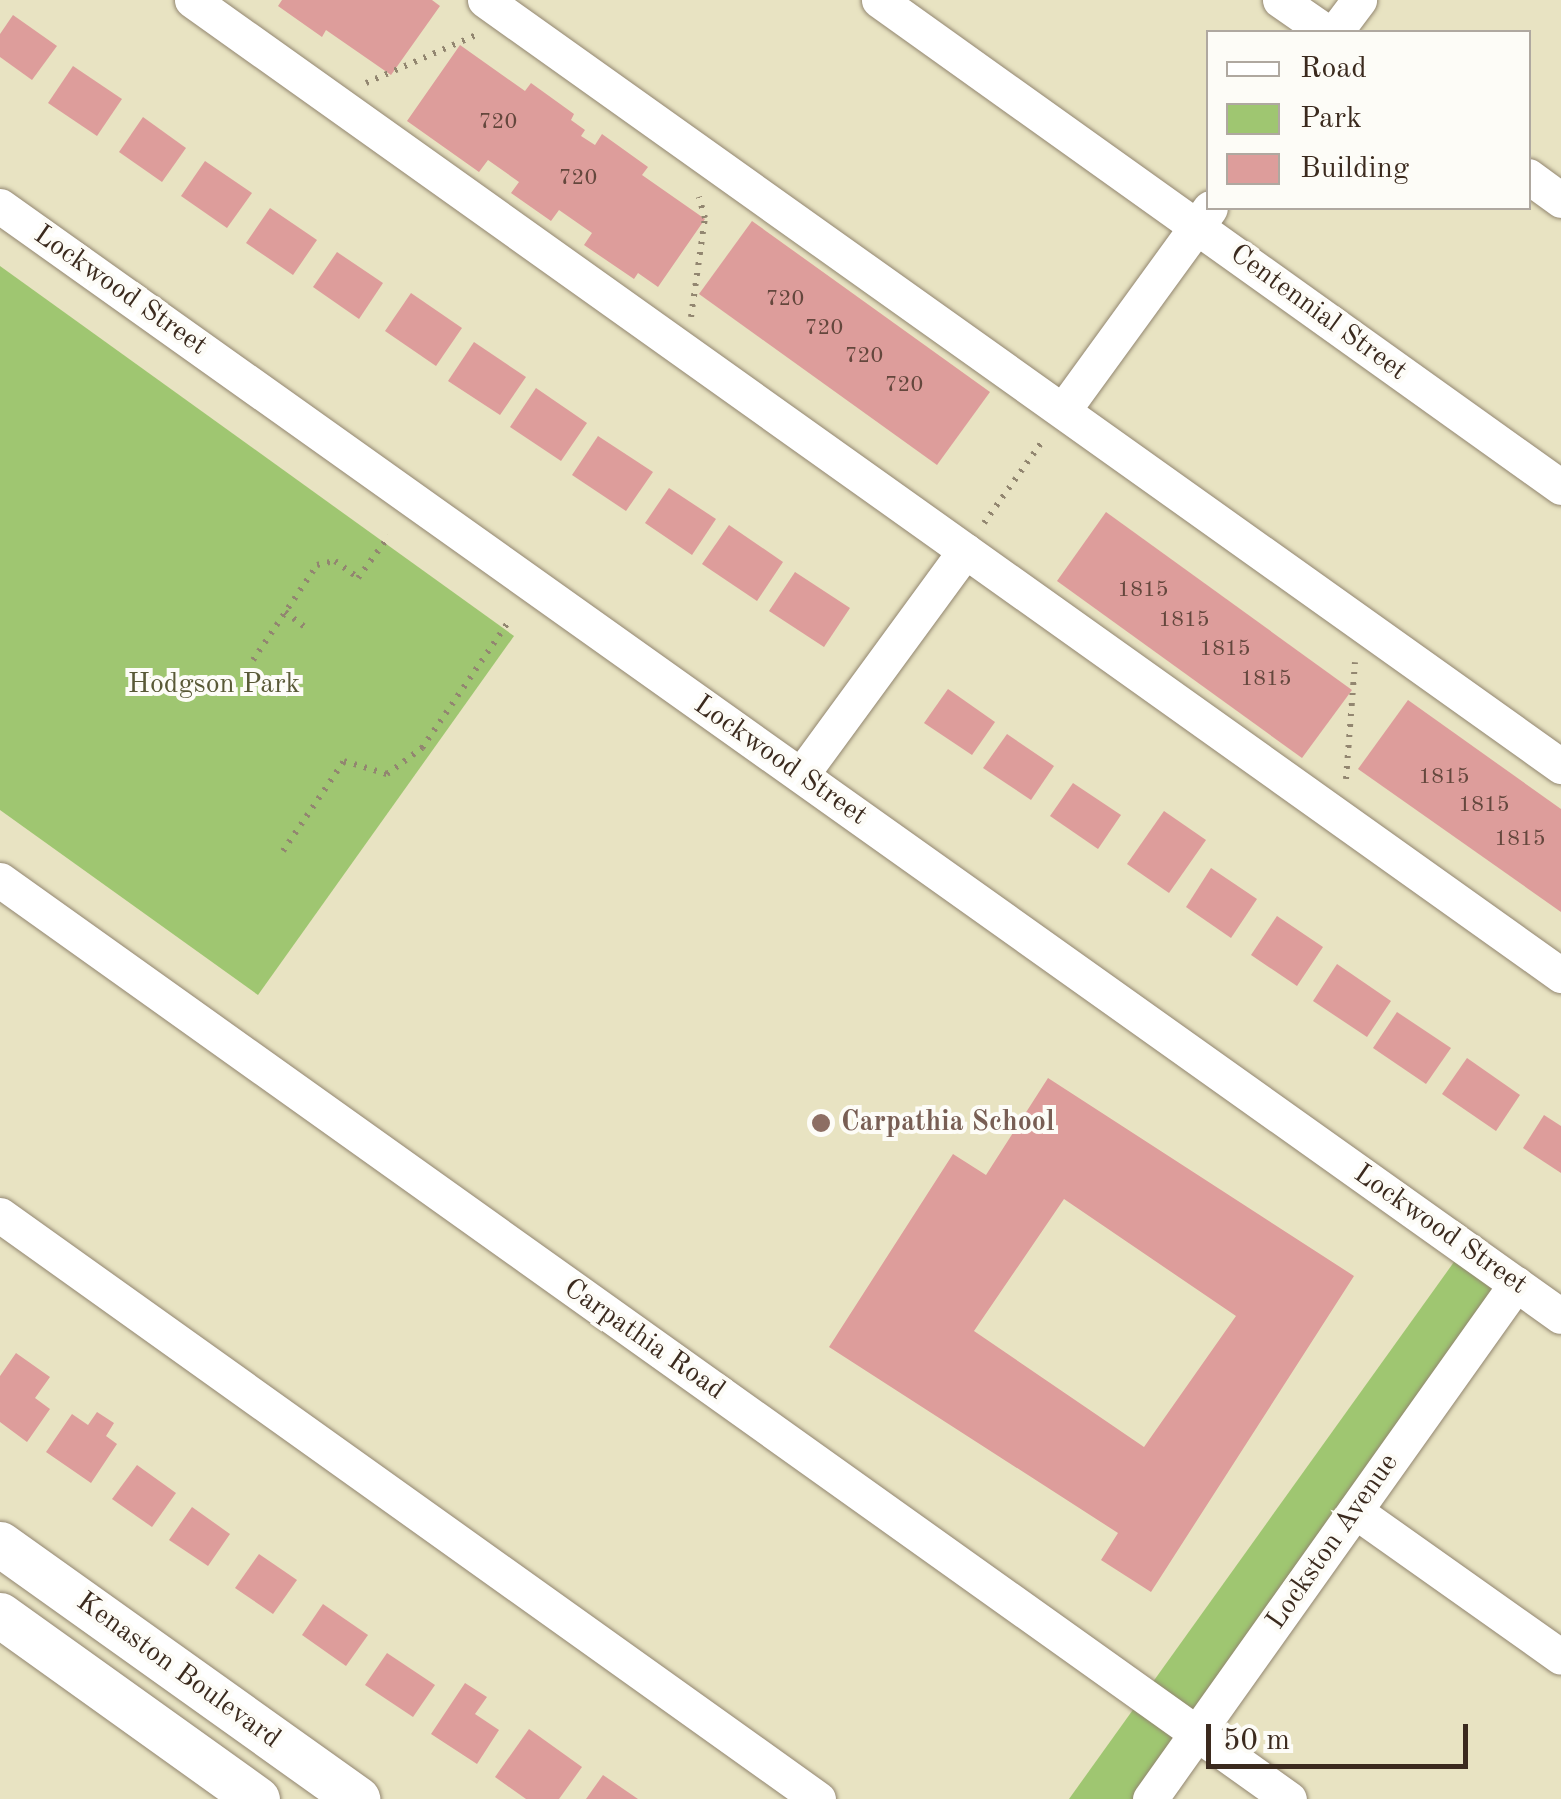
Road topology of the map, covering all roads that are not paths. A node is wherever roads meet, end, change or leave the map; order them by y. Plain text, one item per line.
1 (192, 0) edge
2 (879, 0) edge
3 (1280, 0) edge
4 (1358, 0) edge
5 (484, 16) edge
6 (1323, 30) edge
7 (1337, 30) edge
8 (1531, 178) edge
9 (1561, 200) edge
10 (0, 206) edge
11 (1204, 217) edge
12 (1064, 409) junction
13 (1561, 487) edge
14 (964, 551) junction
15 (1561, 766) edge
16 (801, 776) junction
17 (0, 880) edge
18 (1561, 974) edge
19 (0, 1215) edge
20 (1516, 1284) junction
21 (1561, 1316) edge
22 (1355, 1511) junction
23 (0, 1544) edge
24 (0, 1616) edge
25 (1561, 1658) edge
26 (1198, 1734) junction
27 (257, 1799) edge
28 (357, 1799) edge
29 (818, 1799) edge
30 (1150, 1799) edge
31 (1289, 1799) edge

1 - 14 street
2 - 11 street, Centennial Street
3 - 6 street
4 - 7 street
5 - 12 street
8 - 9 street
10 - 16 street, Lockwood Street
11 - 12 street
11 - 13 street, Centennial Street
12 - 15 street
14 - 16 street
14 - 18 street
16 - 20 street, Lockwood Street
17 - 26 street, Carpathia Road
19 - 29 street
20 - 21 street, Lockwood Street
20 - 22 street, Lockston Avenue
22 - 25 street
22 - 26 street, Lockston Avenue
23 - 28 main road, Kenaston Boulevard
24 - 27 main road, Kenaston Boulevard
26 - 30 street, Lockston Avenue
26 - 31 street, Carpathia Road

